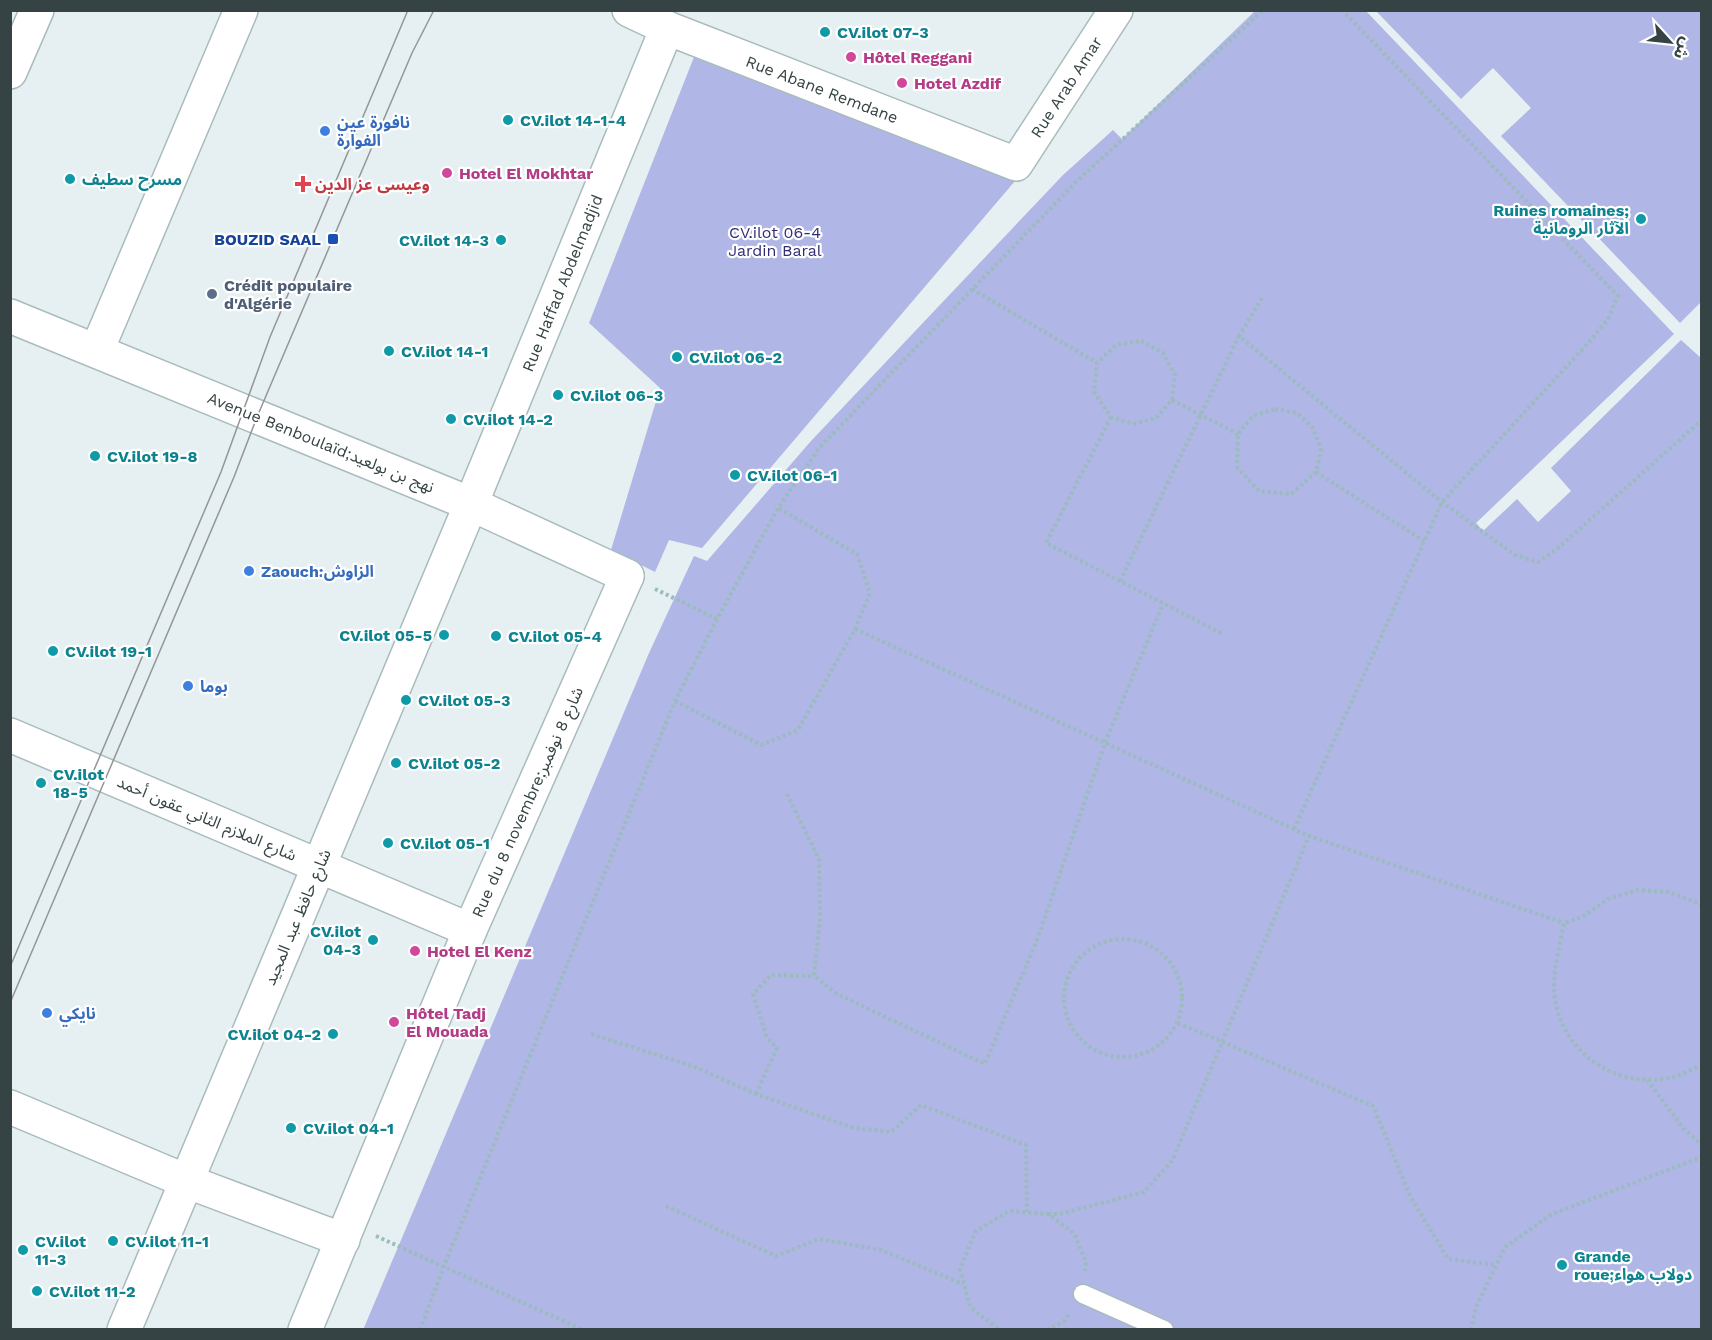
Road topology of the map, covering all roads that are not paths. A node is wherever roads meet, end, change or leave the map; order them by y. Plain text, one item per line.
1 (37, 10) edge
2 (241, 10) edge
3 (629, 10) edge
4 (1116, 10) edge
5 (667, 28) junction
6 (10, 72) edge
7 (1016, 164) joint
8 (10, 316) edge
9 (97, 350) junction
10 (471, 504) junction
11 (627, 576) joint
12 (10, 735) edge
13 (319, 865) junction
14 (470, 930) junction
15 (10, 1107) edge
16 (186, 1181) junction
17 (346, 1232) junction
18 (1083, 1294) road end
19 (124, 1329) edge
20 (305, 1329) edge
21 (1164, 1329) edge

1 - 6 street
2 - 9 street
3 - 5 street, Rue Abane Remdane
4 - 7 street, Rue Arab Amar
5 - 7 street, Rue Abane Remdane
5 - 10 street, Rue Haffad Abdelmadjid
8 - 9 street, Avenue Benboulaïd;نهج بن بولعيد
9 - 10 street, Avenue Benboulaïd;نهج بن بولعيد
10 - 11 street, Avenue Benboulaïd;نهج بن بولعيد
10 - 13 street, شارع حافظ عبد المجيد
11 - 14 street, Rue du 8 novembre;شارع 8 نوفمبر
12 - 13 street, شارع الملازم الثاني عقون أحمد
13 - 14 street, شارع الملازم الثاني عقون أحمد
13 - 16 street, شارع حافظ عبد المجيد
14 - 17 street, Rue du 8 novembre;شارع 8 نوفمبر
15 - 16 street
16 - 17 street
16 - 19 street, شارع حافظ عبد المجيد
17 - 20 street, Rue du 8 novembre;شارع 8 نوفمبر
18 - 21 lane

